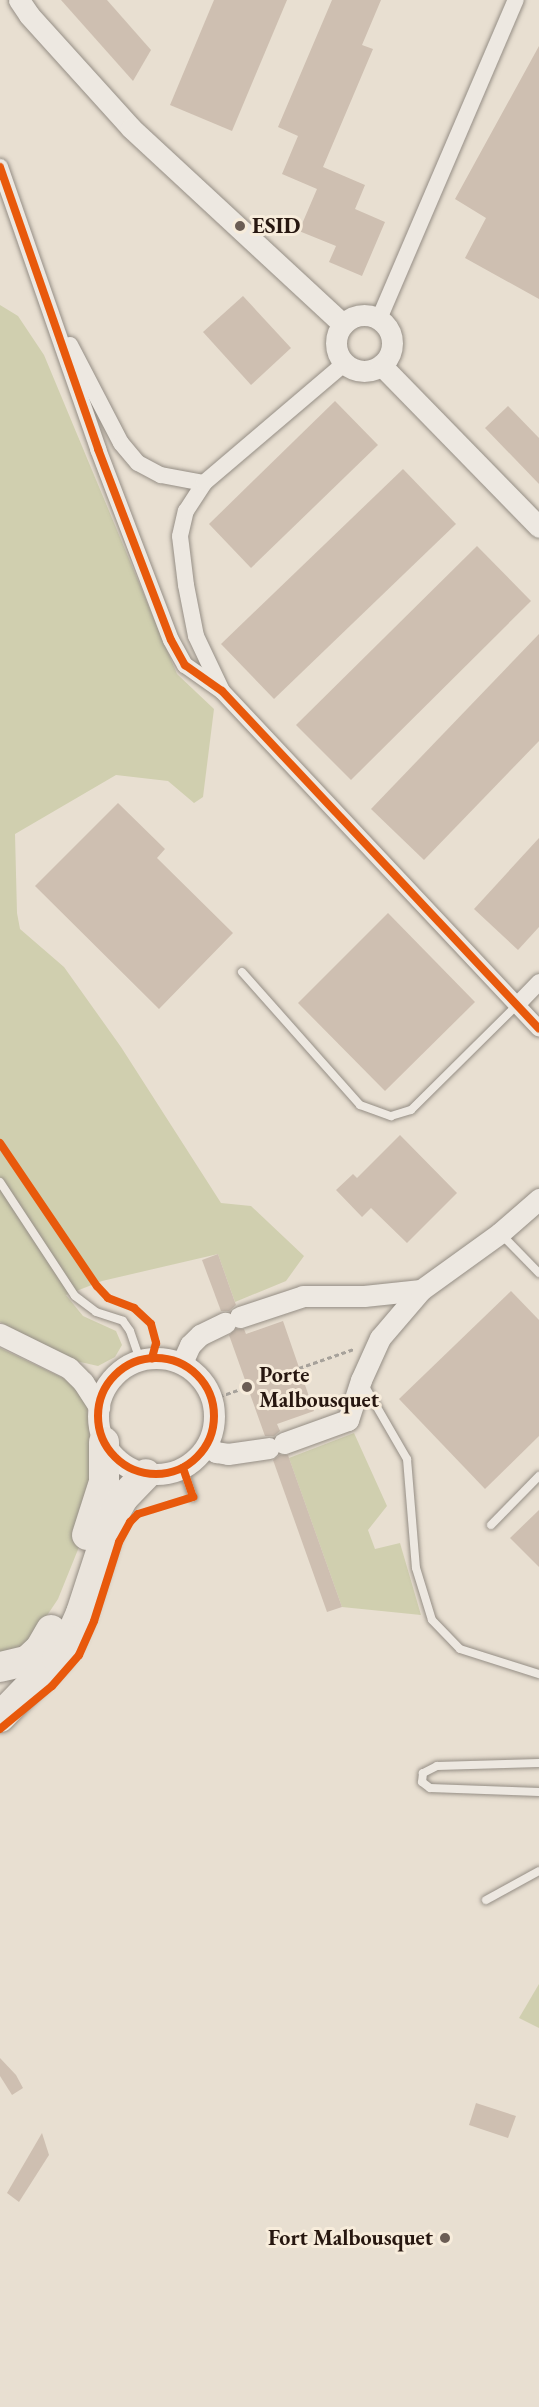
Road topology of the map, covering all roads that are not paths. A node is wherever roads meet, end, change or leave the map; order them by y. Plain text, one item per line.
1 (19, 0) edge
2 (516, 0) edge
3 (0, 167) edge
4 (42, 291) junction
5 (379, 319) junction
6 (343, 324) junction
7 (345, 363) junction
8 (381, 365) junction
9 (204, 483) junction
10 (539, 527) edge
11 (222, 691) junction
12 (242, 972) dead end
13 (539, 982) edge
14 (517, 1005) junction
15 (539, 1028) edge
16 (0, 1182) edge
17 (539, 1199) edge
18 (500, 1233) junction
19 (539, 1273) edge
20 (421, 1290) junction
21 (0, 1334) edge
22 (140, 1360) junction
23 (182, 1364) junction
24 (69, 1368) junction
25 (119, 1371) junction
26 (361, 1380) junction
27 (99, 1407) junction
28 (104, 1442) junction
29 (207, 1446) junction
30 (183, 1468) junction
31 (146, 1474) junction
32 (539, 1476) edge
33 (193, 1497) dead end
34 (491, 1525) dead end
35 (0, 1668) edge
36 (539, 1674) edge
37 (0, 1717) edge
38 (539, 1763) edge
39 (539, 1792) edge
40 (539, 1871) edge
41 (486, 1900) dead end

1 - 6 street
2 - 5 street
3 - 4 street
4 - 9 street
4 - 11 street
5 - 6 street
5 - 8 street
6 - 7 street
7 - 8 street
7 - 9 street
8 - 10 street
9 - 11 street
11 - 14 street
12 - 14 lane
13 - 14 street
14 - 15 street
16 - 22 lane
17 - 18 street
18 - 19 lane
18 - 20 street
20 - 23 street
20 - 26 street
21 - 24 street
22 - 23 street
22 - 25 street
23 - 29 street
24 - 25 street
24 - 27 street
25 - 27 street
26 - 29 street
26 - 36 lane
27 - 28 street
28 - 31 street
28 - 35 highway
29 - 30 street
30 - 31 street
30 - 33 lane
31 - 37 highway
32 - 34 lane
38 - 39 lane
40 - 41 lane

